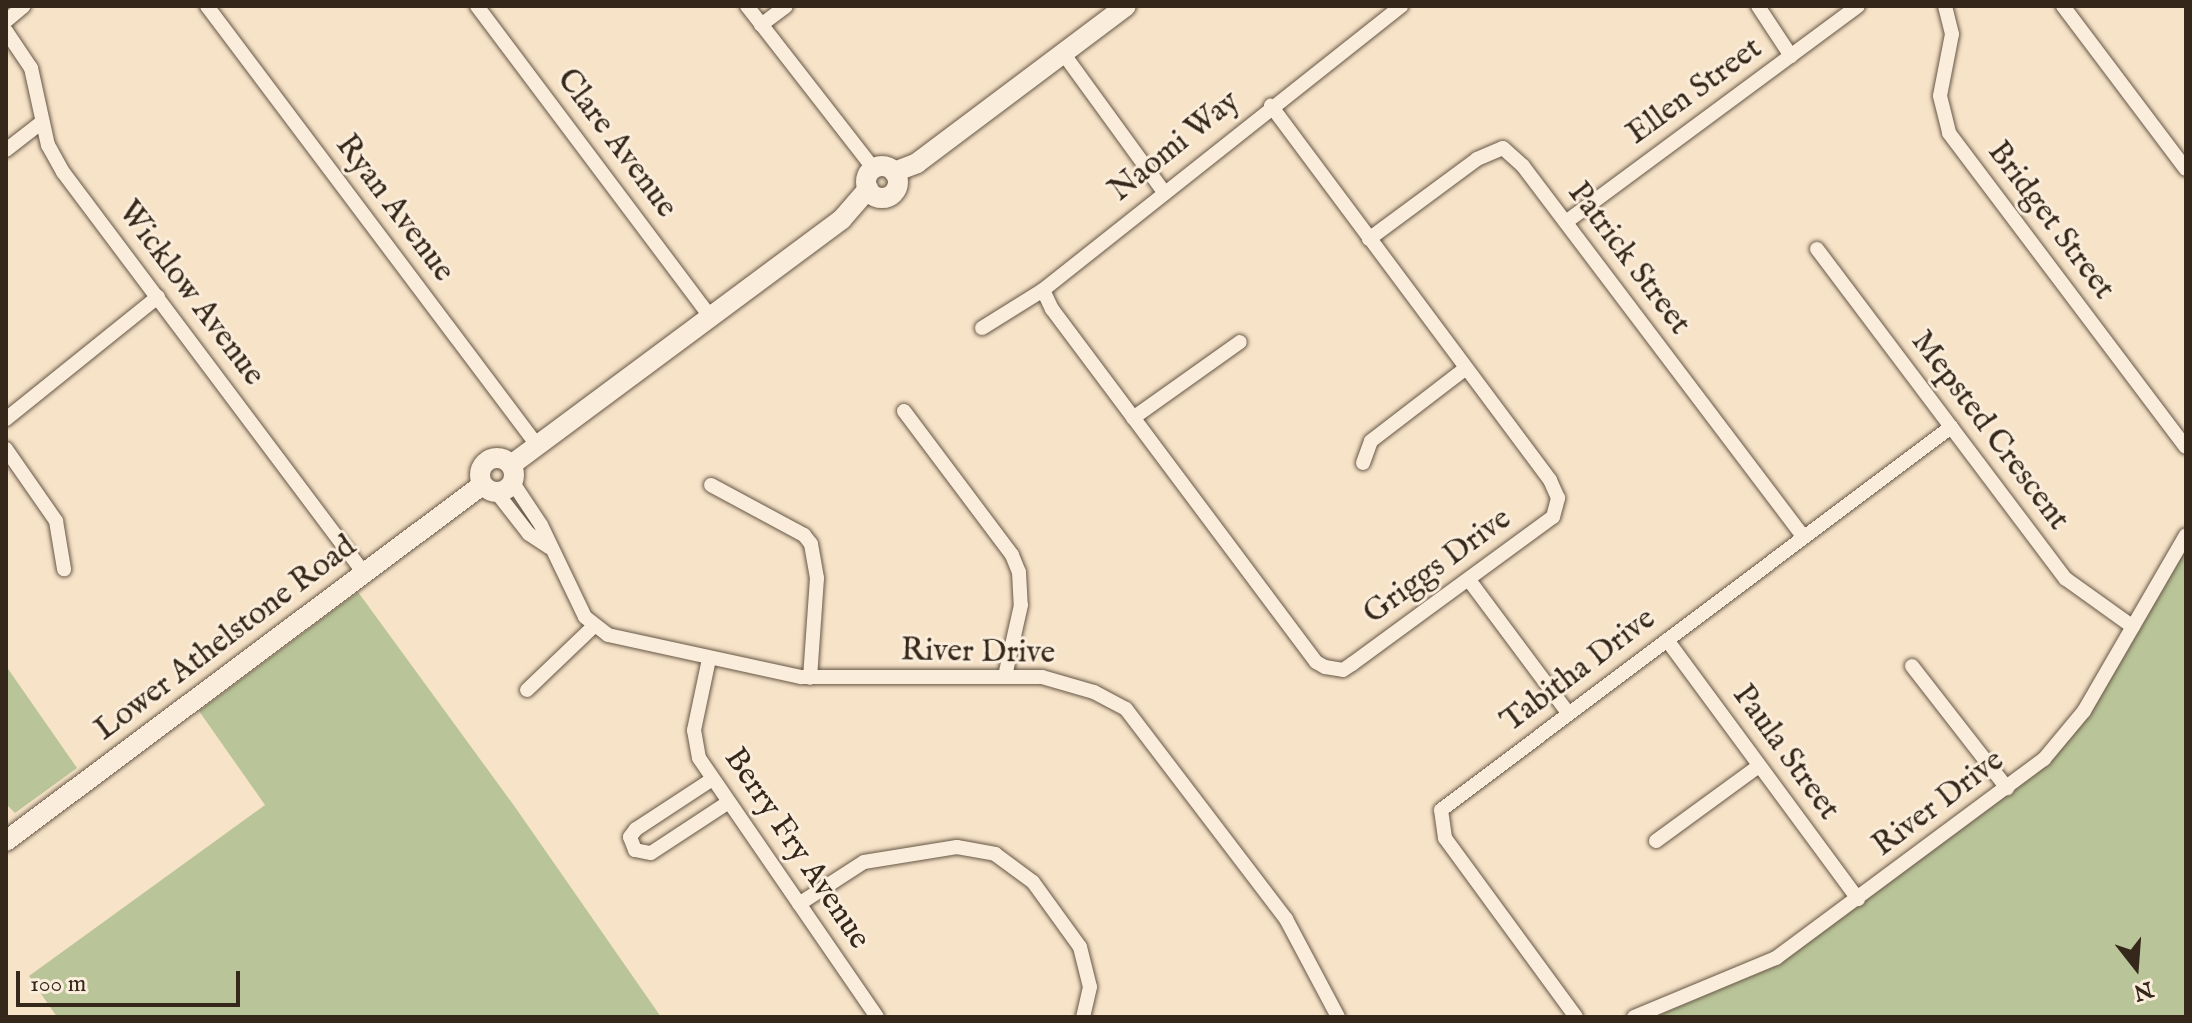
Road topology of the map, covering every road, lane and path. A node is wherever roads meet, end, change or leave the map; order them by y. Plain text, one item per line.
1 (24, 6) edge
2 (207, 6) edge
3 (477, 6) edge
4 (747, 6) edge
5 (786, 6) edge
6 (1126, 6) edge
7 (1401, 6) edge
8 (1758, 6) edge
9 (1858, 6) edge
10 (1945, 6) edge
11 (2063, 6) edge
12 (1380, 12) edge
13 (6, 21) edge
14 (761, 25) junction
15 (6, 31) edge
16 (1063, 53) junction
17 (1791, 56) junction
18 (1271, 106) junction
19 (42, 122) junction
20 (6, 150) edge
21 (873, 168) junction
22 (2186, 169) edge
23 (894, 172) junction
24 (868, 189) junction
25 (1164, 192) junction
26 (1566, 222) junction
27 (1369, 239) junction
28 (1817, 249) dead end
29 (1043, 290) junction
30 (158, 297) junction
31 (710, 316) junction
32 (982, 328) dead end
33 (1240, 342) dead end
34 (1465, 369) junction
35 (904, 411) dead end
36 (1133, 418) junction
37 (6, 419) edge
38 (1951, 427) junction
39 (537, 445) junction
40 (2186, 447) edge
41 (6, 449) edge
42 (1363, 463) dead end
43 (501, 482) junction
44 (711, 485) dead end
45 (2186, 535) edge
46 (1804, 537) junction
47 (64, 569) dead end
48 (364, 573) junction
49 (1469, 580) junction
50 (594, 626) junction
51 (2133, 627) junction
52 (1667, 640) junction
53 (709, 659) junction
54 (1912, 666) dead end
55 (1005, 676) junction
56 (810, 678) junction
57 (527, 690) dead end
58 (1568, 713) junction
59 (1759, 766) junction
60 (711, 780) junction
61 (2007, 788) junction
62 (727, 803) junction
63 (6, 841) edge
64 (1656, 841) dead end
65 (1858, 899) junction
66 (799, 904) junction
67 (877, 1017) edge
68 (1083, 1017) edge
69 (1338, 1017) edge
70 (1576, 1017) edge
71 (1634, 1017) edge

1 - 13 street
2 - 39 street, Ryan Avenue
3 - 31 street, Clare Avenue
4 - 14 street
5 - 14 street
6 - 16 street
7 - 12 street, Naomi Way
8 - 17 street
9 - 17 street, Ellen Street
10 - 40 street, Bridget Street
11 - 22 street
12 - 18 street, Naomi Way
14 - 21 street
15 - 19 street, Wicklow Avenue
16 - 23 street
16 - 25 street
17 - 26 street, Ellen Street
18 - 25 street, Naomi Way
18 - 27 street, Griggs Drive
19 - 20 street
19 - 30 street, Wicklow Avenue
21 - 23 street
21 - 24 street
23 - 24 street
24 - 31 street, Lower Athelstone Road
25 - 29 street, Naomi Way
26 - 27 street, Patrick Street
26 - 46 street, Patrick Street
27 - 34 street, Griggs Drive
28 - 38 street, Mepsted Crescent
29 - 32 street, Naomi Way
29 - 36 street, Griggs Drive
30 - 37 street
30 - 48 street, Wicklow Avenue
31 - 39 street, Lower Athelstone Road
33 - 36 street
34 - 42 street
34 - 49 street, Griggs Drive
35 - 55 street
36 - 49 street, Griggs Drive
38 - 46 street, Tabitha Drive
38 - 51 street, Mepsted Crescent
39 - 43 street, Lower Athelstone Road
41 - 47 street
43 - 48 street, Lower Athelstone Road
43 - 50 street
44 - 56 street
45 - 51 street, River Drive
46 - 52 street, Tabitha Drive
48 - 63 street, Lower Athelstone Road
49 - 58 street
50 - 53 street, River Drive
50 - 57 street
51 - 61 street, River Drive
52 - 58 street, Tabitha Drive
52 - 59 street, Paula Street
53 - 56 street, River Drive
53 - 60 street, Berry Fry Avenue
54 - 61 street
55 - 56 street, River Drive
55 - 69 street, River Drive
58 - 70 street, Tabitha Drive
59 - 64 street
59 - 65 street, Paula Street
60 - 62 street, Berry Fry Avenue
60 - 62 street
61 - 65 street, River Drive
62 - 66 street, Berry Fry Avenue
65 - 71 street, River Drive
66 - 67 street, Berry Fry Avenue
66 - 68 street

